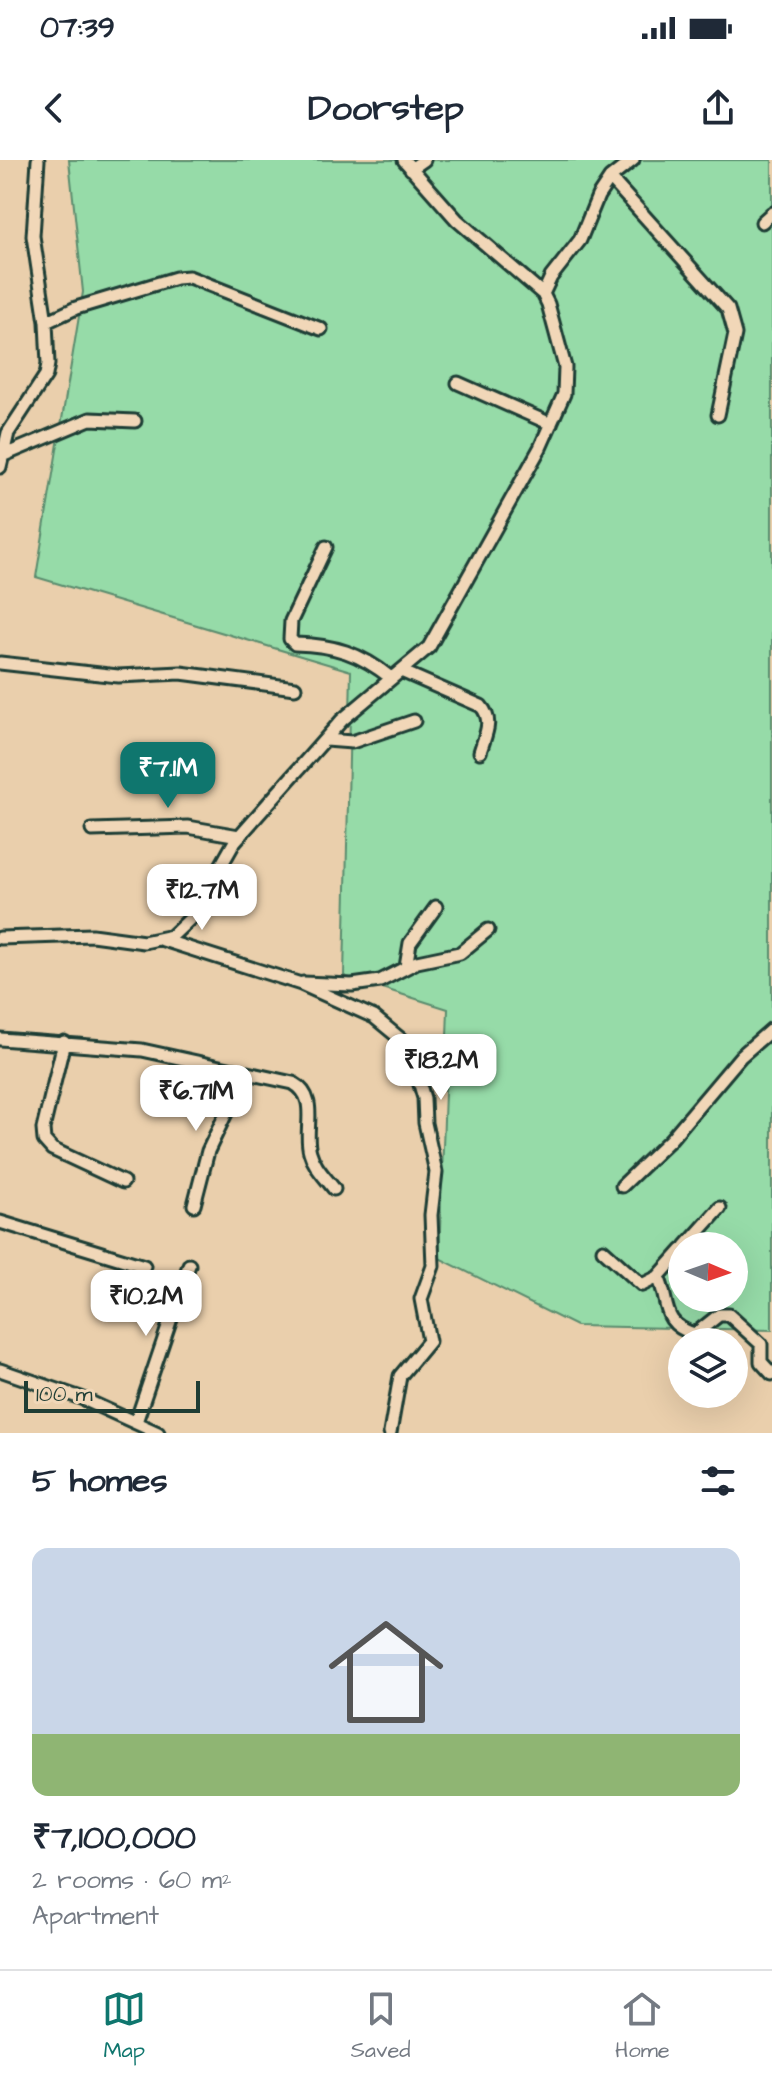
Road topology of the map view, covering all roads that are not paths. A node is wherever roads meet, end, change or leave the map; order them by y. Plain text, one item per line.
1 (38, 160) edge
2 (424, 160) edge
3 (633, 160) edge
4 (408, 164) edge
5 (610, 178) junction
6 (772, 213) edge
7 (762, 222) dead end
8 (543, 294) junction
9 (46, 322) junction
10 (321, 329) dead end
11 (458, 383) dead end
12 (718, 415) dead end
13 (135, 421) dead end
14 (551, 424) junction
15 (4, 430) edge
16 (1, 461) edge
17 (326, 547) dead end
18 (0, 663) edge
19 (396, 675) junction
20 (295, 688) dead end
21 (414, 721) dead end
22 (326, 740) junction
23 (480, 752) dead end
24 (92, 830) dead end
25 (239, 836) junction
26 (436, 907) dead end
27 (488, 930) dead end
28 (0, 938) edge
29 (163, 940) junction
30 (406, 967) junction
31 (295, 982) junction
32 (772, 1029) edge
33 (0, 1039) edge
34 (64, 1042) junction
35 (235, 1070) junction
36 (123, 1182) dead end
37 (622, 1186) dead end
38 (334, 1189) dead end
39 (194, 1205) dead end
40 (720, 1208) dead end
41 (0, 1222) edge
42 (698, 1232) edge
43 (603, 1250) dead end
44 (189, 1265) dead end
45 (144, 1266) dead end
46 (668, 1266) edge
47 (658, 1277) junction
48 (0, 1370) edge
49 (772, 1374) edge
50 (136, 1422) junction
51 (158, 1433) edge
52 (390, 1433) edge

1 - 9 street
2 - 4 street
3 - 5 street
4 - 8 street
5 - 8 street
5 - 12 street
6 - 7 street
8 - 14 street
9 - 10 street
9 - 15 street
11 - 14 street
13 - 16 street
14 - 19 street
15 - 16 street
17 - 19 street
18 - 20 street
19 - 22 street
19 - 23 street
21 - 22 street
22 - 25 street
24 - 25 street
25 - 29 street
26 - 30 street
27 - 30 street
28 - 29 street
29 - 31 street
30 - 31 street
31 - 52 street
32 - 37 street
33 - 34 street
34 - 35 street
34 - 36 street
35 - 38 street
35 - 39 street
40 - 42 street
41 - 45 street
43 - 47 street
44 - 50 street
46 - 47 street
47 - 49 street
48 - 50 street
50 - 51 street

